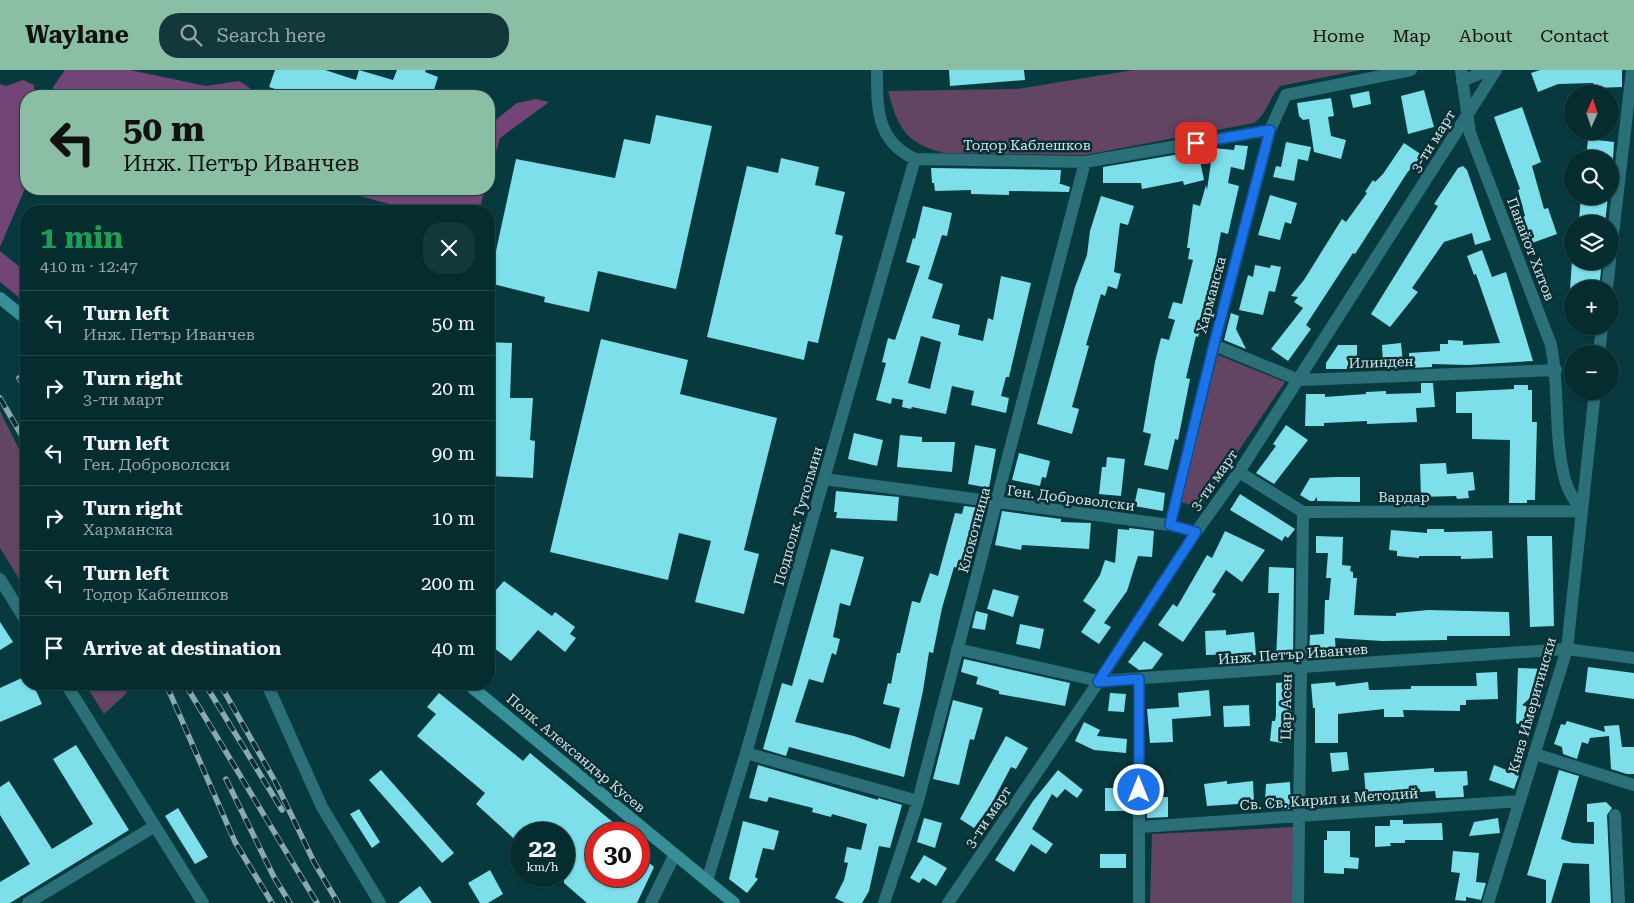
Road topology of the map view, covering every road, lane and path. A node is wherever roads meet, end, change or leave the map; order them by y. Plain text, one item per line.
1 (877, 70) edge
2 (1411, 70) edge
3 (1490, 70) edge
4 (1496, 70) edge
5 (1632, 70) edge
6 (1462, 76) edge
7 (1466, 116) junction
8 (1270, 130) junction
9 (915, 159) junction
10 (1085, 162) junction
11 (1615, 215) edge
12 (0, 298) edge
13 (20, 314) edge
14 (1214, 344) junction
15 (1556, 370) junction
16 (1299, 380) junction
17 (1594, 400) edge
18 (1239, 472) junction
19 (824, 479) junction
20 (997, 504) junction
21 (1581, 511) junction
22 (1304, 512) junction
23 (1170, 525) junction
24 (1196, 532) junction
25 (0, 579) edge
26 (20, 611) edge
27 (957, 649) junction
28 (1567, 649) junction
29 (1634, 658) edge
30 (1302, 668) junction
31 (1139, 679) junction
32 (1098, 682) junction
33 (70, 690) edge
34 (270, 690) edge
35 (475, 690) edge
36 (746, 753) junction
37 (1535, 754) junction
38 (1634, 786) edge
39 (918, 801) junction
40 (1520, 801) junction
41 (1615, 815) dead end
42 (1299, 816) junction
43 (155, 826) junction
44 (1140, 826) junction
45 (674, 854) junction
46 (707, 881) junction
47 (28, 903) edge
48 (203, 903) edge
49 (380, 903) edge
50 (651, 903) edge
51 (734, 903) edge
52 (884, 903) edge
53 (948, 903) edge
54 (1139, 903) edge
55 (1298, 903) edge
56 (1488, 903) edge
57 (1619, 903) edge

1 - 9 street
2 - 8 street
3 - 6 street
4 - 7 street, 3-ти март
5 - 11 street
6 - 7 street, Панайот Хитов
7 - 15 street, Панайот Хитов
7 - 16 street, 3-ти март
8 - 10 street, Тодор Каблешков
8 - 14 street, Харманска
9 - 10 street, Тодор Каблешков
9 - 19 street, Подполк. Тутолмин
10 - 20 street, Клокотница
12 - 13 street
14 - 16 street, Илинден
14 - 23 street, Харманска
15 - 16 street, Илинден
15 - 21 street, Панайот Хитов
16 - 18 street, 3-ти март
17 - 21 street, Княз Имеритински
18 - 22 street
18 - 24 street, 3-ти март
19 - 20 street, Ген. Доброволски
19 - 36 street, Подполк. Тутолмин
20 - 23 street, Ген. Доброволски
20 - 27 street, Клокотница
21 - 22 street, Вардар
21 - 28 street, Княз Имеритински
22 - 30 street, Цар Асен
23 - 24 street, Ген. Доброволски
24 - 32 street, 3-ти март
25 - 26 street
27 - 32 street, Инж. Петър Иванчев
27 - 39 street, Клокотница
28 - 29 street, Инж. Петър Иванчев
28 - 30 street, Инж. Петър Иванчев
28 - 37 street, Княз Имеритински
30 - 31 street, Инж. Петър Иванчев
30 - 42 street, Цар Асен
31 - 32 street, Инж. Петър Иванчев
31 - 44 street
32 - 53 street, 3-ти март
33 - 43 street
34 - 49 street
35 - 45 street, Полк. Александър Кусев
36 - 39 street
36 - 46 street, Подполк. Тутолмин
37 - 38 street
37 - 40 street, Княз Имеритински
39 - 52 street, Клокотница
40 - 42 street, Св. Св. Кирил и Методий
40 - 56 street, Княз Имеритински
41 - 57 street
42 - 44 street, Св. Св. Кирил и Методий
42 - 55 street, Цар Асен
43 - 47 street
43 - 48 street
44 - 54 street
45 - 46 street, Полк. Александър Кусев
45 - 50 street
46 - 51 street, Полк. Александър Кусев

